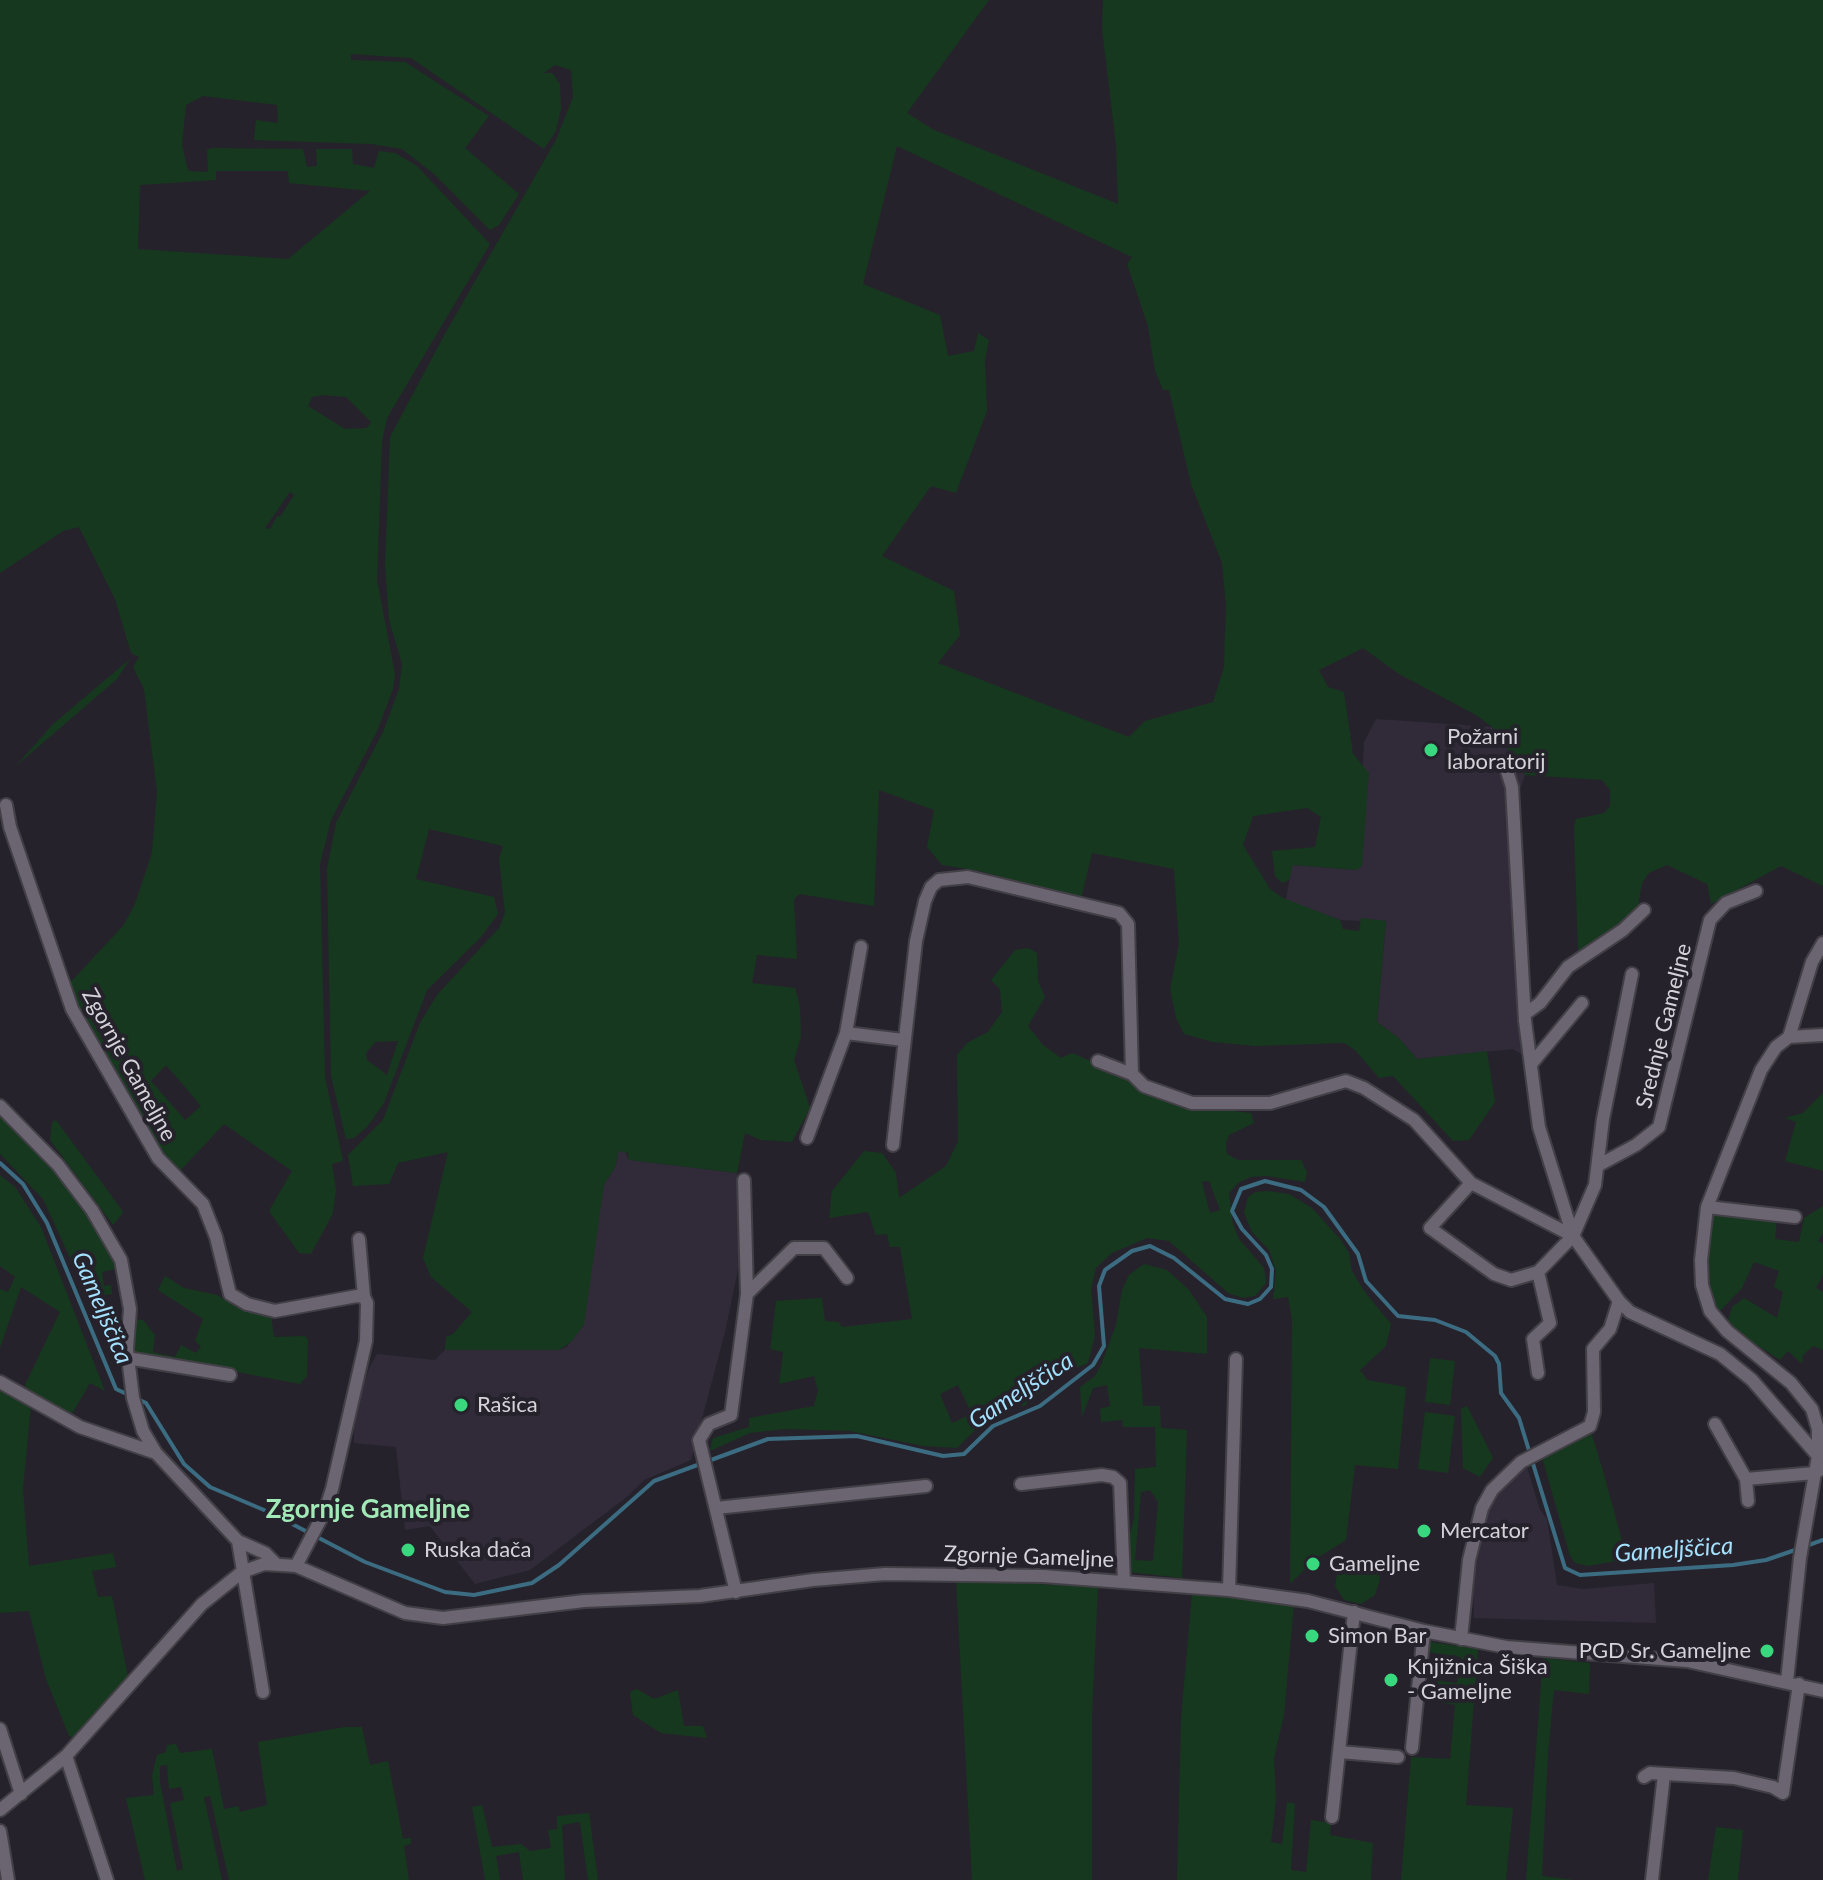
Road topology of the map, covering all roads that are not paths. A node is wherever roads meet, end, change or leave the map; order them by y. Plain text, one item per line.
1 (1506, 768) dead end
2 (6, 805) dead end
3 (1756, 891) dead end
4 (1644, 910) dead end
5 (1823, 943) edge
6 (861, 947) dead end
7 (1632, 974) dead end
8 (1582, 1003) dead end
9 (1525, 1014) junction
10 (846, 1033) junction
11 (1823, 1035) edge
12 (1789, 1037) junction
13 (903, 1040) junction
14 (1098, 1061) dead end
15 (1533, 1062) junction
16 (1132, 1074) junction
17 (0, 1106) edge
18 (807, 1138) dead end
19 (893, 1145) dead end
20 (1599, 1165) junction
21 (744, 1180) dead end
22 (1471, 1183) junction
23 (1707, 1207) junction
24 (1795, 1217) dead end
25 (1573, 1236) junction
26 (359, 1239) dead end
27 (1538, 1272) junction
28 (847, 1278) dead end
29 (747, 1294) junction
30 (364, 1297) junction
31 (1619, 1301) junction
32 (127, 1358) junction
33 (1236, 1359) dead end
34 (1538, 1373) dead end
35 (230, 1375) dead end
36 (0, 1382) edge
37 (1715, 1424) dead end
38 (156, 1453) junction
39 (1819, 1465) edge
40 (1746, 1479) junction
41 (1021, 1484) dead end
42 (926, 1486) dead end
43 (1748, 1501) dead end
44 (716, 1508) junction
45 (238, 1541) junction
46 (276, 1564) junction
47 (296, 1566) junction
48 (242, 1572) junction
49 (1124, 1582) junction
50 (1229, 1590) junction
51 (736, 1592) junction
52 (1354, 1612) junction
53 (1424, 1631) junction
54 (1461, 1639) junction
55 (1793, 1682) junction
56 (1823, 1691) edge
57 (263, 1692) dead end
58 (0, 1729) edge
59 (1412, 1748) dead end
60 (1340, 1752) junction
61 (66, 1756) junction
62 (1398, 1757) dead end
63 (1664, 1775) junction
64 (1644, 1777) dead end
65 (21, 1794) junction
66 (1, 1809) edge
67 (1332, 1817) dead end
68 (0, 1828) edge
69 (8, 1880) edge
70 (107, 1880) edge
71 (1652, 1880) edge

1 - 9 street
2 - 30 street, Zgornje Gameljne
3 - 20 street, Srednje Gameljne
4 - 9 street
5 - 12 street
6 - 10 street
7 - 20 street, Srednje Gameljne
8 - 15 street
9 - 15 street
10 - 13 street
10 - 18 street
11 - 12 street
12 - 23 street
13 - 16 street
13 - 19 street
14 - 16 street
15 - 25 street
16 - 22 street
17 - 32 street, Zgornje Gameljne
20 - 25 street, Srednje Gameljne
21 - 29 street
22 - 25 street
22 - 27 street
23 - 24 street
23 - 39 street
25 - 27 street
25 - 31 street
26 - 30 street
27 - 34 street
28 - 29 street
29 - 44 street
30 - 47 street
31 - 39 street
31 - 54 street
32 - 35 street
32 - 38 street, Zgornje Gameljne
33 - 50 street
36 - 38 street, Zgornje Gameljne
37 - 40 street
38 - 45 street, Zgornje Gameljne
39 - 40 street
39 - 55 street
40 - 43 street
41 - 49 street, Zgornje Gameljne
42 - 44 street
44 - 51 street
45 - 46 street, Zgornje Gameljne
45 - 48 street
46 - 47 street, Zgornje Gameljne
46 - 48 street, Zgornje Gameljne
47 - 51 street, Zgornje Gameljne
48 - 57 street
48 - 61 street, Zgornje Gameljne
49 - 50 street
49 - 51 street, Zgornje Gameljne
50 - 52 street
52 - 53 street
52 - 60 street
53 - 54 street
53 - 59 street
54 - 55 street
55 - 56 street
55 - 63 street
58 - 65 street
60 - 62 street
60 - 67 street
61 - 65 street, Zgornje Gameljne
61 - 70 street
63 - 64 street
63 - 71 street
65 - 66 street, Zgornje Gameljne
66 - 68 street, Zgornje Gameljne
68 - 69 street, Zgornje Gameljne

